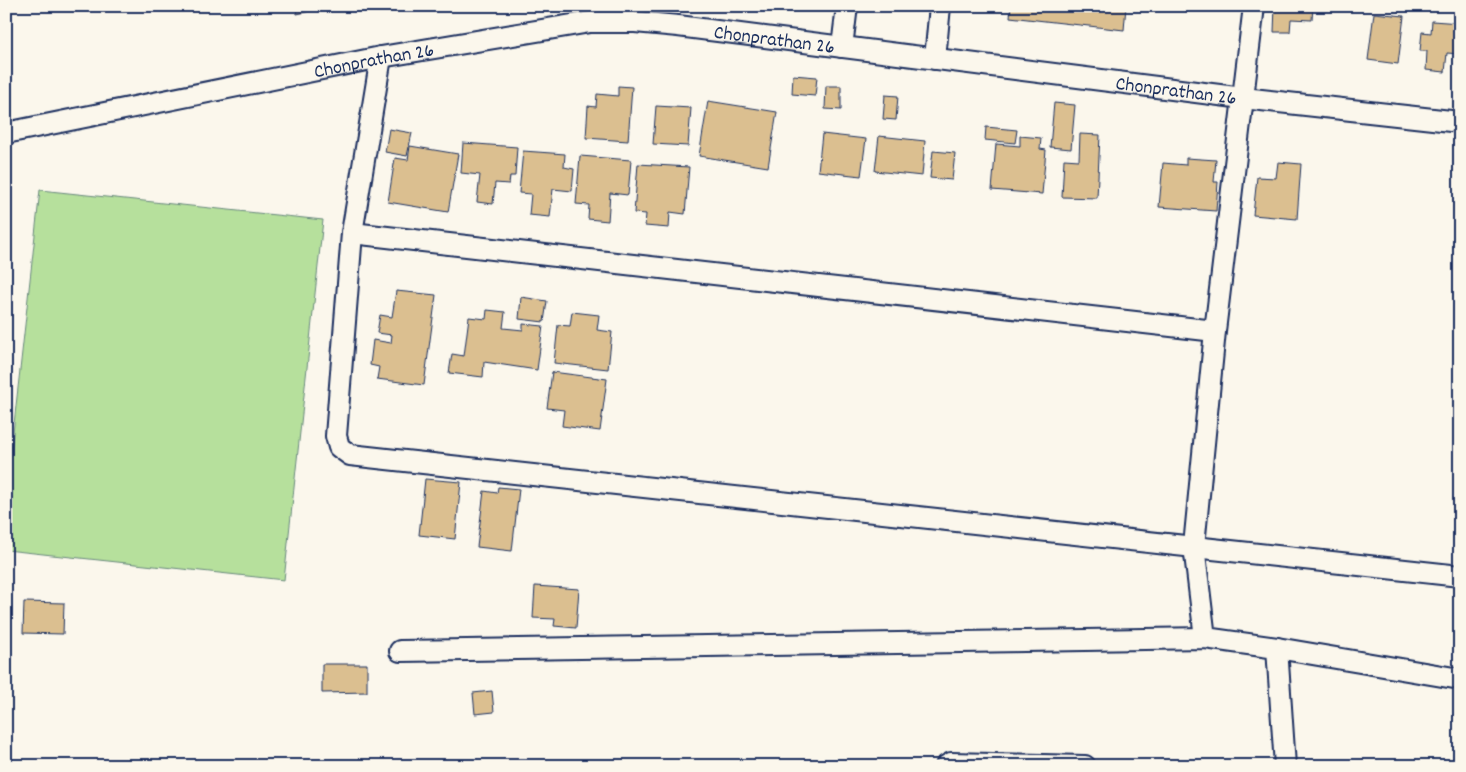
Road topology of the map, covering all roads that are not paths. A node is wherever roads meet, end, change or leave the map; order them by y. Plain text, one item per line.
1 (847, 6) edge
2 (940, 6) edge
3 (1254, 6) edge
4 (842, 47) junction
5 (381, 57) junction
6 (935, 59) junction
7 (1243, 98) junction
8 (1460, 122) edge
9 (6, 133) edge
10 (352, 233) junction
11 (1215, 331) junction
12 (1194, 546) junction
13 (1460, 576) edge
14 (1205, 638) junction
15 (1277, 648) junction
16 (400, 651) dead end
17 (1460, 679) edge
18 (946, 766) edge
19 (1065, 766) edge
20 (1085, 766) edge
21 (1285, 766) edge

1 - 4 street
2 - 6 street
3 - 7 street
4 - 5 street, Chonprathan 26
4 - 6 street, Chonprathan 26
5 - 9 street, Chonprathan 26
5 - 10 street
6 - 7 street, Chonprathan 26
7 - 8 street, Chonprathan 26
7 - 11 street
10 - 11 street
10 - 12 street
11 - 12 street
12 - 13 street
12 - 14 street
14 - 15 street
14 - 16 street
15 - 17 street
15 - 21 street
18 - 19 street
19 - 20 street

